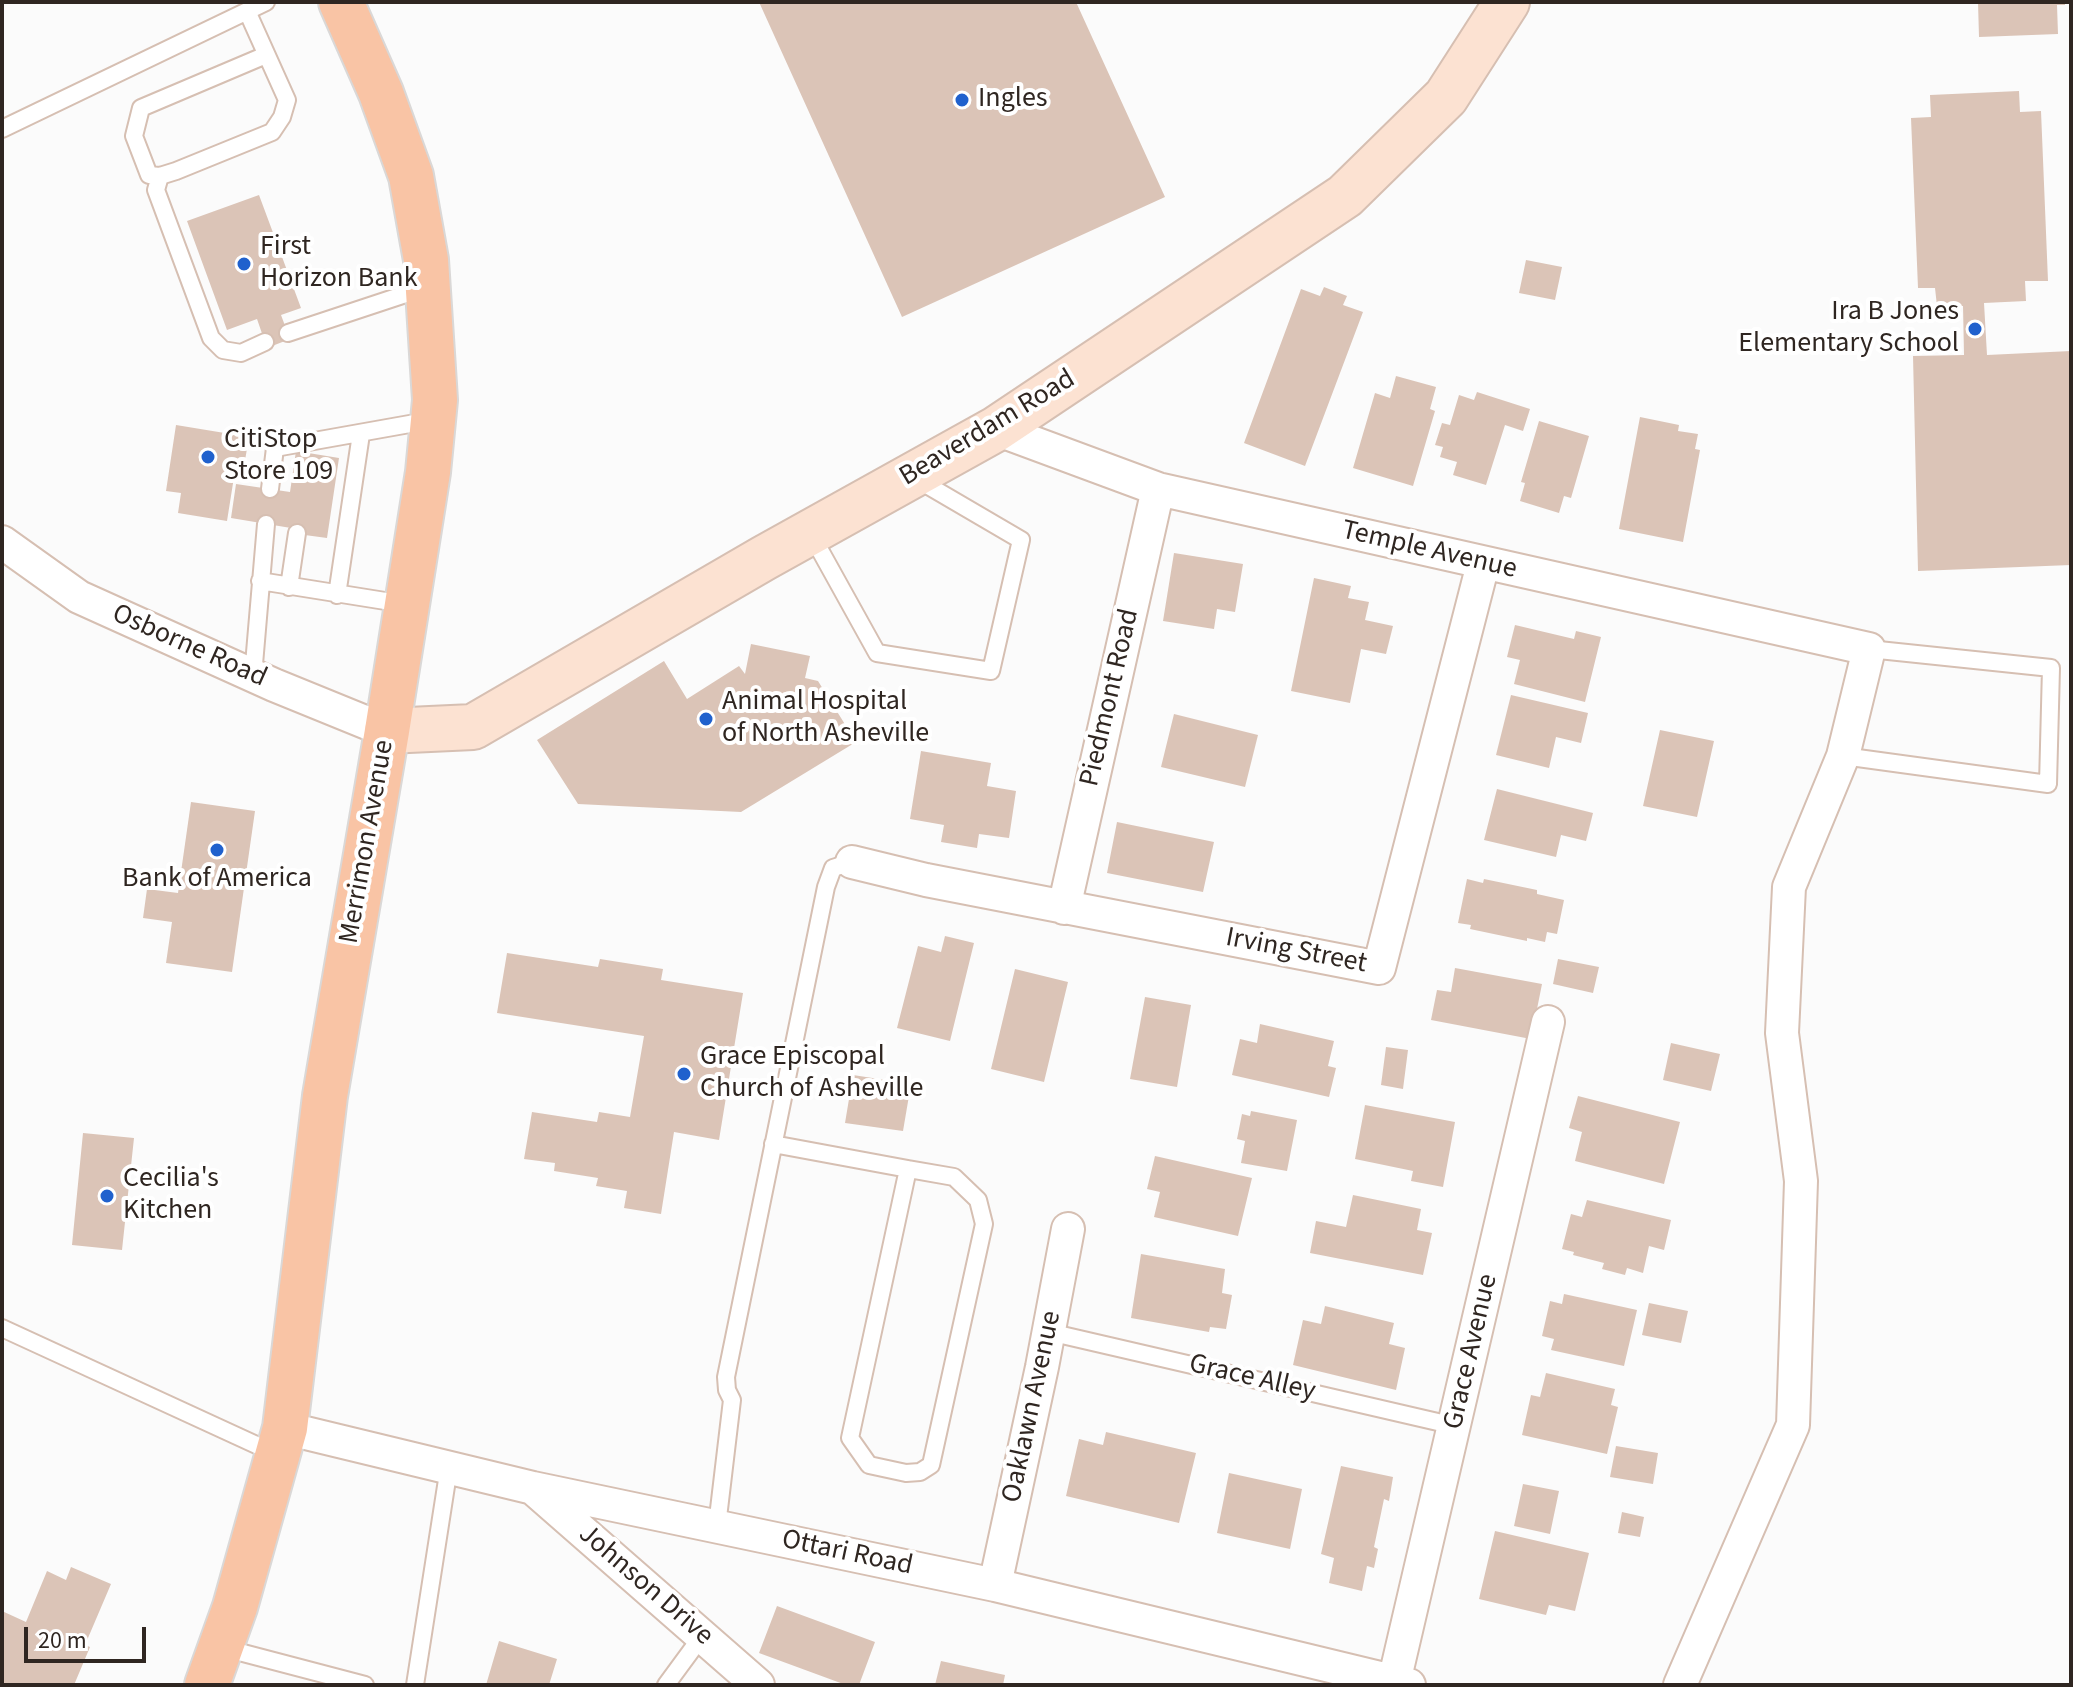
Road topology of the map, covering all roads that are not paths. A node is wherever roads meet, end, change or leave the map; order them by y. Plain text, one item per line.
1 (266, 2) edge
2 (341, 2) edge
3 (1507, 2) edge
4 (247, 11) junction
5 (266, 55) junction
6 (2, 129) edge
7 (160, 176) junction
8 (428, 286) junction
9 (288, 333) dead end
10 (265, 342) dead end
11 (433, 420) junction
12 (996, 429) junction
13 (361, 434) junction
14 (912, 476) junction
15 (270, 489) dead end
16 (1158, 489) junction
17 (266, 524) dead end
18 (297, 533) dead end
19 (810, 533) junction
20 (2, 542) edge
21 (1483, 564) junction
22 (260, 581) junction
23 (289, 587) junction
24 (337, 595) junction
25 (407, 604) junction
26 (1869, 649) junction
27 (253, 676) junction
28 (387, 731) junction
29 (1843, 756) junction
30 (852, 862) joint
31 (1064, 908) junction
32 (1548, 1022) dead end
33 (773, 1144) junction
34 (908, 1169) junction
35 (1068, 1229) dead end
36 (2, 1328) edge
37 (1049, 1332) junction
38 (1455, 1426) junction
39 (281, 1441) junction
40 (449, 1467) junction
41 (533, 1488) junction
42 (717, 1526) junction
43 (995, 1585) junction
44 (702, 1636) junction
45 (214, 1666) edge
46 (1401, 1683) edge
47 (365, 1685) edge
48 (415, 1685) edge
49 (666, 1685) edge
50 (758, 1685) edge
51 (1680, 1685) edge

1 - 4 lane
2 - 8 main road, Merrimon Avenue
3 - 12 street, Beaverdam Road
4 - 5 lane
4 - 6 lane
5 - 7 lane
5 - 7 lane
7 - 10 lane
8 - 9 lane
8 - 11 main road, Merrimon Avenue
11 - 13 lane
11 - 25 main road, Merrimon Avenue
12 - 14 street, Beaverdam Road
12 - 16 street, Temple Avenue
13 - 15 lane
13 - 24 lane
14 - 19 street, Beaverdam Road
14 - 19 lane
16 - 21 street, Temple Avenue
16 - 31 street, Piedmont Road
17 - 22 lane
18 - 23 lane
19 - 28 street, Beaverdam Road
20 - 27 street, Osborne Road
21 - 26 street, Temple Avenue
21 - 31 street, Irving Street
22 - 23 lane
22 - 27 lane
23 - 24 lane
24 - 25 lane
25 - 28 main road, Merrimon Avenue
26 - 29 street
26 - 29 lane
27 - 28 street, Osborne Road
28 - 39 main road, Merrimon Avenue
29 - 51 street
30 - 31 street, Irving Street
30 - 33 lane
32 - 38 street, Grace Avenue
33 - 34 lane
33 - 42 lane
34 - 34 lane
35 - 37 street, Oaklawn Avenue
36 - 39 lane
37 - 38 lane, Grace Alley
37 - 43 street, Oaklawn Avenue
38 - 46 street, Grace Avenue
39 - 40 street, Ottari Road
39 - 45 main road, Merrimon Avenue
40 - 41 street, Ottari Road
40 - 48 lane
41 - 42 street, Ottari Road
41 - 44 street, Johnson Drive
42 - 43 street, Ottari Road
43 - 46 street, Ottari Road
44 - 49 lane
44 - 50 street, Johnson Drive
45 - 47 lane

